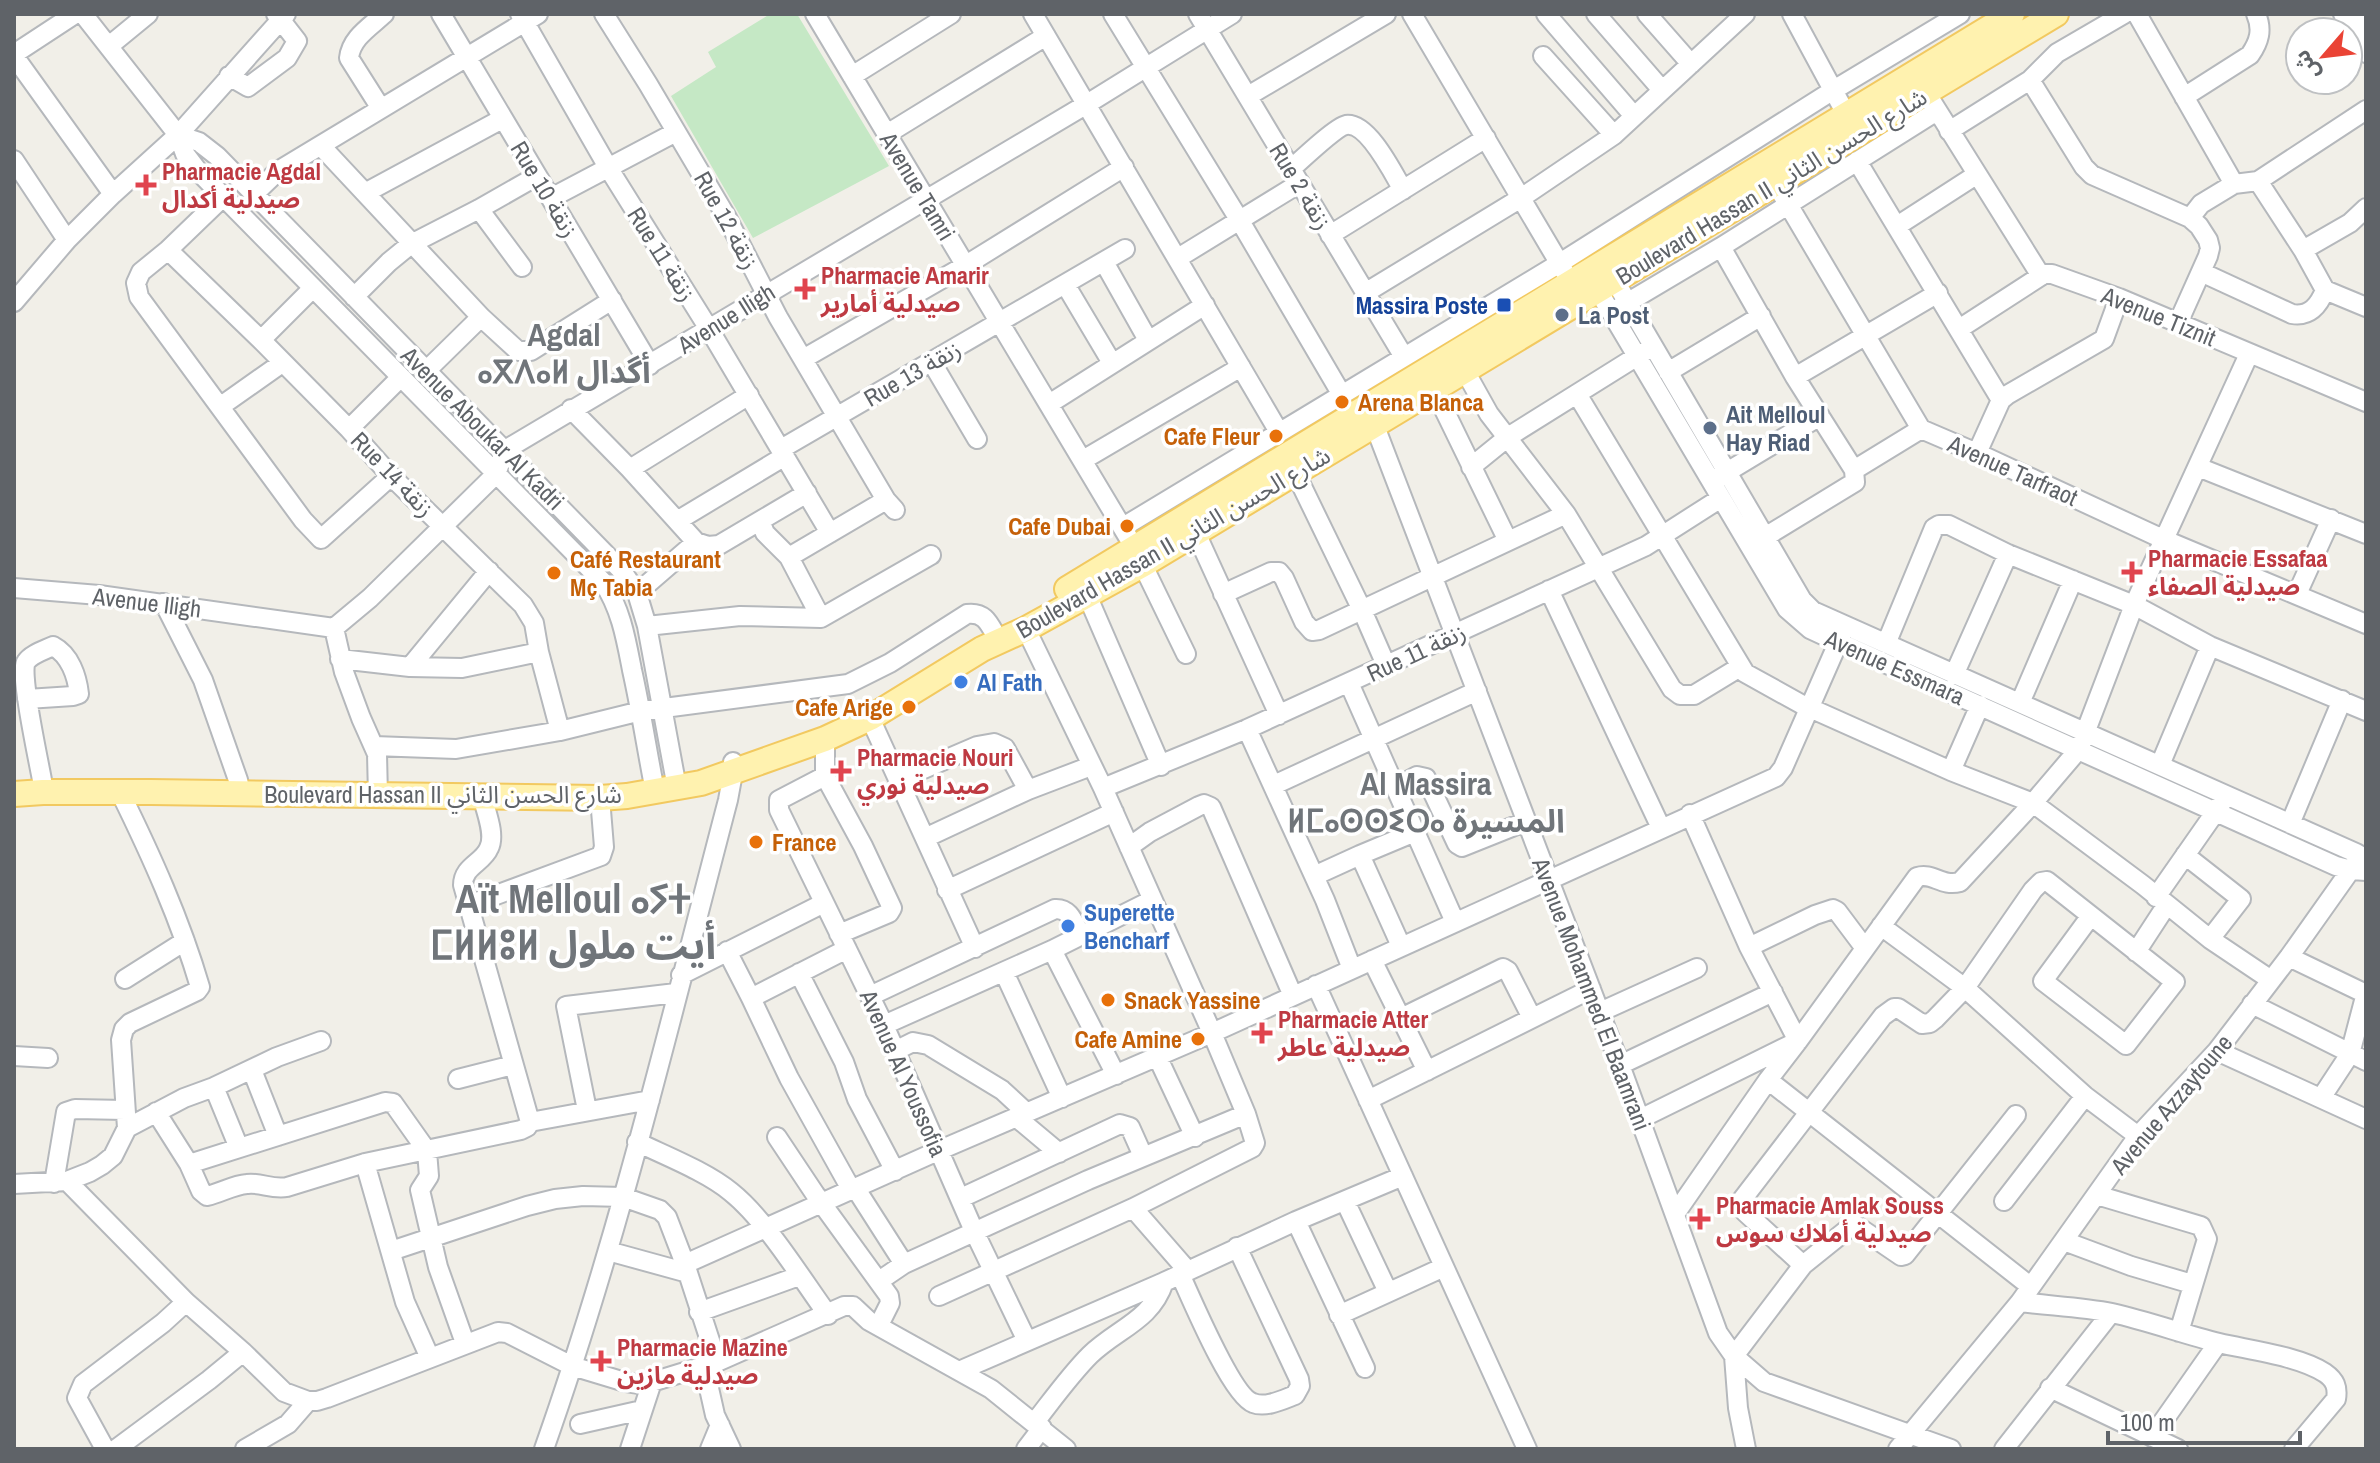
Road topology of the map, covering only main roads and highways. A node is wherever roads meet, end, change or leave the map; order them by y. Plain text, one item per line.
1 (2012, 14) edge
2 (2056, 14) edge
3 (1588, 279) junction
4 (1356, 416) junction
5 (1134, 546) junction
6 (733, 768) junction
7 (14, 783) edge
8 (665, 784) junction
9 (240, 787) junction
10 (378, 789) junction
11 (14, 794) edge

1 - 3 main road, Boulevard Hassan II شارع الحسن الثاني
2 - 3 main road, Boulevard Hassan II شارع الحسن الثاني
3 - 4 main road, Boulevard Hassan II شارع الحسن الثاني
3 - 4 main road, Boulevard Hassan II شارع الحسن الثاني
4 - 5 main road, Boulevard Hassan II شارع الحسن الثاني
4 - 5 main road, Boulevard Hassan II شارع الحسن الثاني
5 - 6 main road, Boulevard Hassan II شارع الحسن الثاني
5 - 6 main road, Boulevard Hassan II شارع الحسن الثاني
6 - 8 main road, Boulevard Hassan II شارع الحسن الثاني
7 - 9 main road, Boulevard Hassan II شارع الحسن الثاني
8 - 10 main road, Boulevard Hassan II شارع الحسن الثاني
8 - 10 main road, Boulevard Hassan II شارع الحسن الثاني
9 - 10 main road, Boulevard Hassan II شارع الحسن الثاني
9 - 11 main road, Boulevard Hassan II شارع الحسن الثاني

